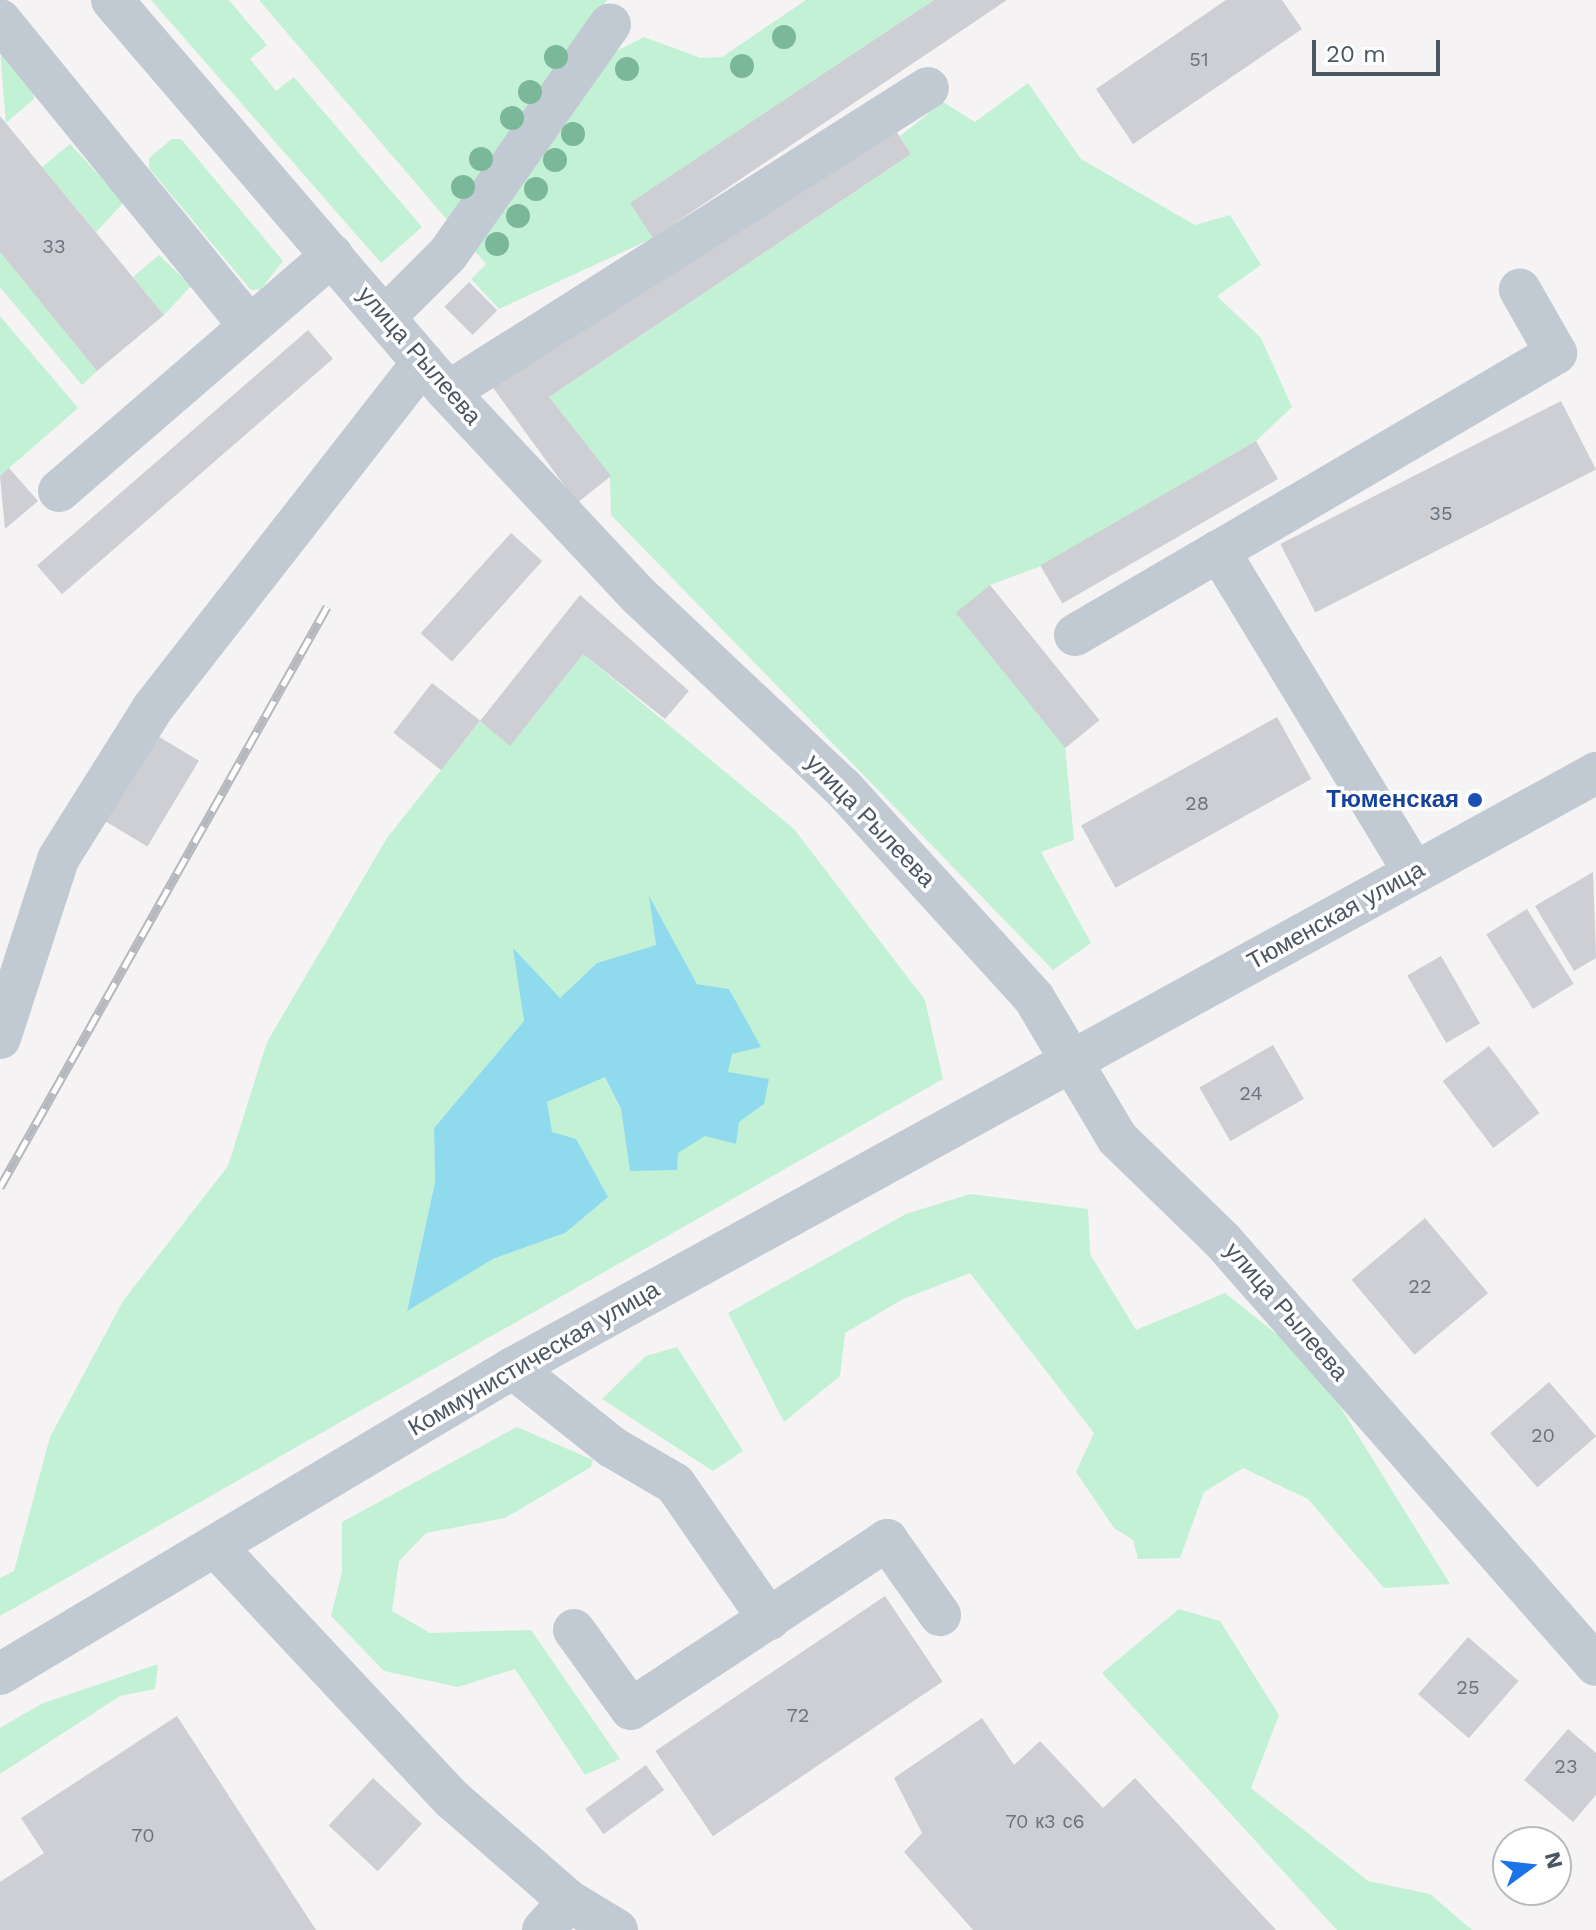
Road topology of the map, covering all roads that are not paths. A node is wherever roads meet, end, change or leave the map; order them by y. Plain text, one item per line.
1 (112, 0) edge
2 (0, 20) edge
3 (610, 24) dead end
4 (928, 88) dead end
5 (332, 255) junction
6 (1520, 290) dead end
7 (385, 317) junction
8 (248, 324) junction
9 (436, 377) junction
10 (59, 491) dead end
11 (1219, 551) junction
12 (1075, 635) dead end
13 (1596, 773) edge
14 (1414, 872) junction
15 (0, 1038) edge
16 (1078, 1061) junction
17 (513, 1368) junction
18 (215, 1546) junction
19 (940, 1615) dead end
20 (769, 1619) junction
21 (574, 1630) dead end
22 (1596, 1665) edge
23 (0, 1674) edge
24 (556, 1915) edge
25 (617, 1930) edge

1 - 5 street, улица Рылеева
2 - 8 street
3 - 7 street
4 - 9 street
5 - 7 street, улица Рылеева
5 - 8 street
6 - 11 street
7 - 9 street, улица Рылеева
8 - 10 street
9 - 15 street
9 - 16 street, улица Рылеева
11 - 12 street
11 - 14 street
13 - 14 street, Тюменская улица
14 - 16 street, Тюменская улица
16 - 17 street, Коммунистическая улица
16 - 22 street, улица Рылеева
17 - 18 street, Коммунистическая улица
17 - 20 street
18 - 23 street, Коммунистическая улица
18 - 24 street
19 - 20 street
20 - 21 street
24 - 25 street

